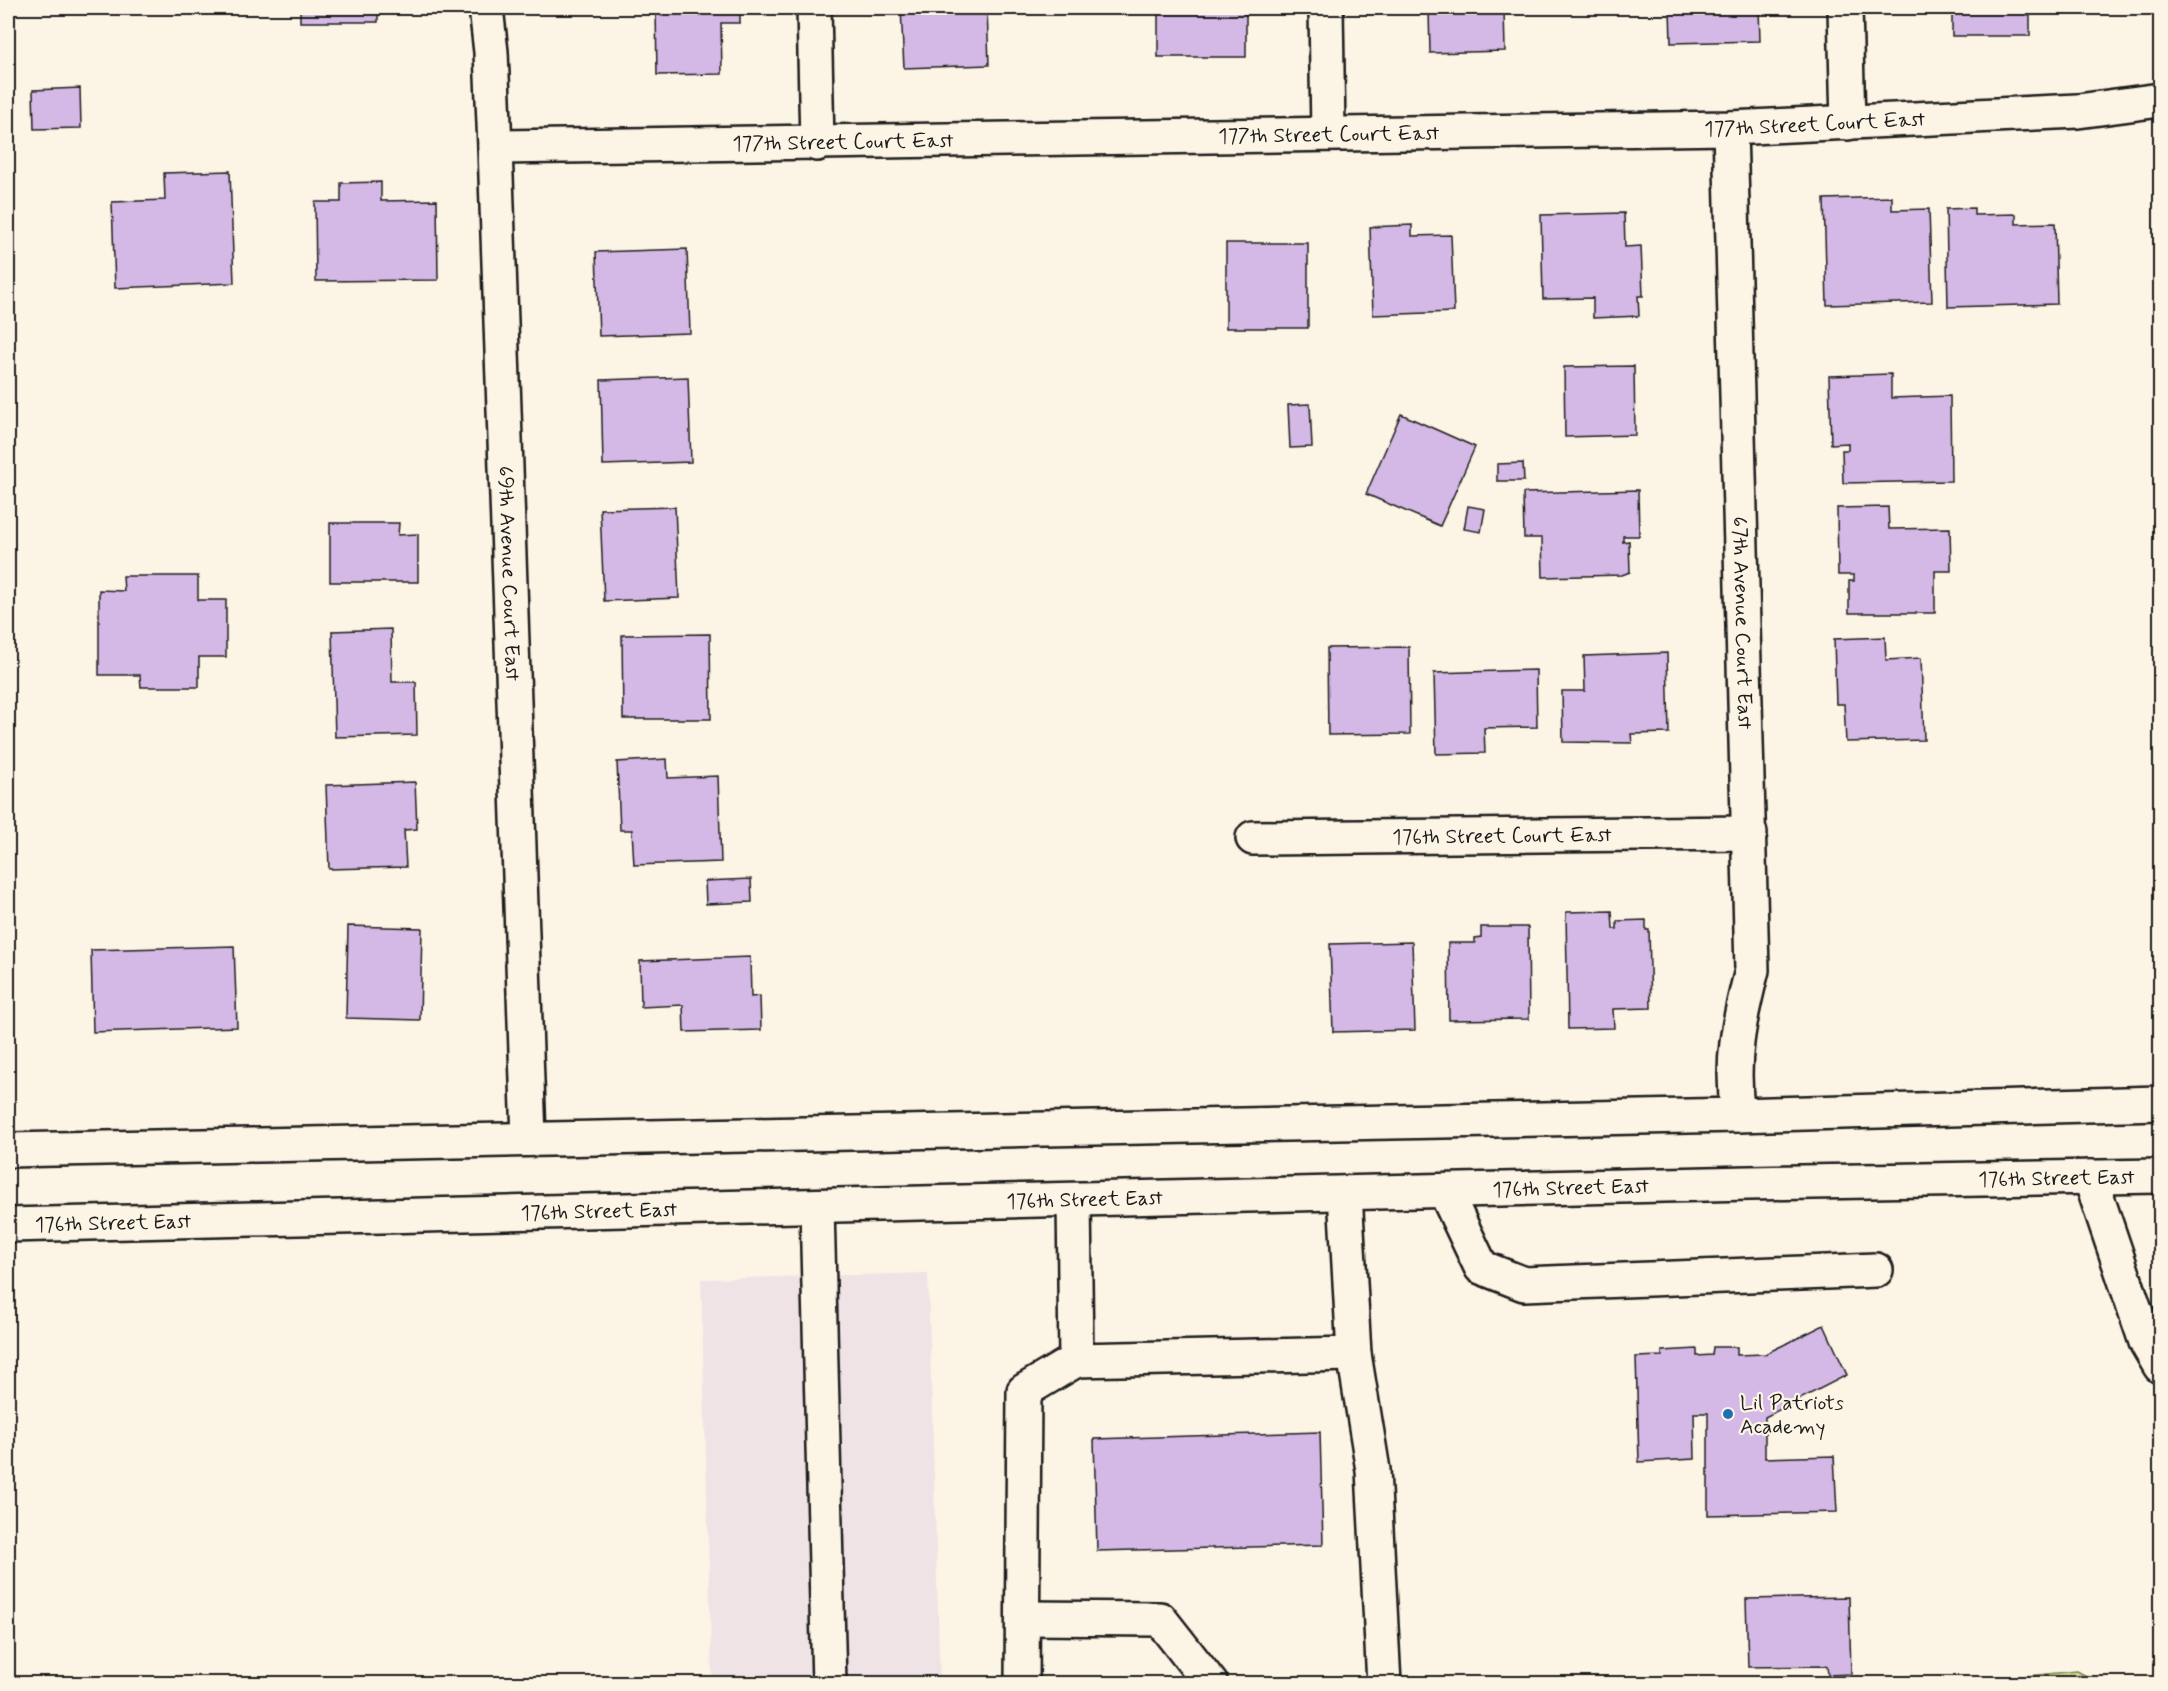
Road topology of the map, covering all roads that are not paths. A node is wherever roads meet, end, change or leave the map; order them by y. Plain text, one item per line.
1 (486, 8) edge
2 (814, 8) edge
3 (1326, 8) edge
4 (1845, 8) edge
5 (2160, 100) edge
6 (1848, 123) junction
7 (1730, 128) junction
8 (1328, 133) junction
9 (817, 144) junction
10 (495, 147) junction
11 (1750, 833) junction
12 (1253, 838) dead end
13 (2160, 1103) edge
14 (1738, 1115) junction
15 (529, 1139) junction
16 (8, 1150) edge
17 (2160, 1176) edge
18 (2090, 1177) junction
19 (1445, 1191) junction
20 (1345, 1193) junction
21 (1074, 1200) junction
22 (817, 1207) junction
23 (8, 1225) edge
24 (1876, 1270) dead end
25 (1354, 1354) junction
26 (1076, 1360) junction
27 (2160, 1366) edge
28 (1023, 1618) junction
29 (829, 1683) edge
30 (1022, 1683) edge
31 (1211, 1683) edge
32 (1384, 1683) edge

1 - 10 street, 69th Avenue Court East
2 - 9 street
3 - 8 street
4 - 6 street
5 - 6 street, 177th Street Court East
6 - 7 street, 177th Street Court East
7 - 8 street, 177th Street Court East
7 - 11 street, 67th Avenue Court East
8 - 9 street, 177th Street Court East
9 - 10 street, 177th Street Court East
10 - 15 street, 69th Avenue Court East
11 - 12 street, 176th Street Court East
11 - 14 street, 67th Avenue Court East
13 - 14 street
14 - 15 street
15 - 16 street
17 - 18 street, 176th Street East
18 - 19 street, 176th Street East
18 - 27 street
19 - 20 street, 176th Street East
19 - 24 street
20 - 21 street, 176th Street East
20 - 25 street
21 - 22 street, 176th Street East
21 - 26 street
22 - 23 street, 176th Street East
22 - 29 street
25 - 26 street
25 - 32 street
26 - 28 street
28 - 30 street
28 - 31 street

